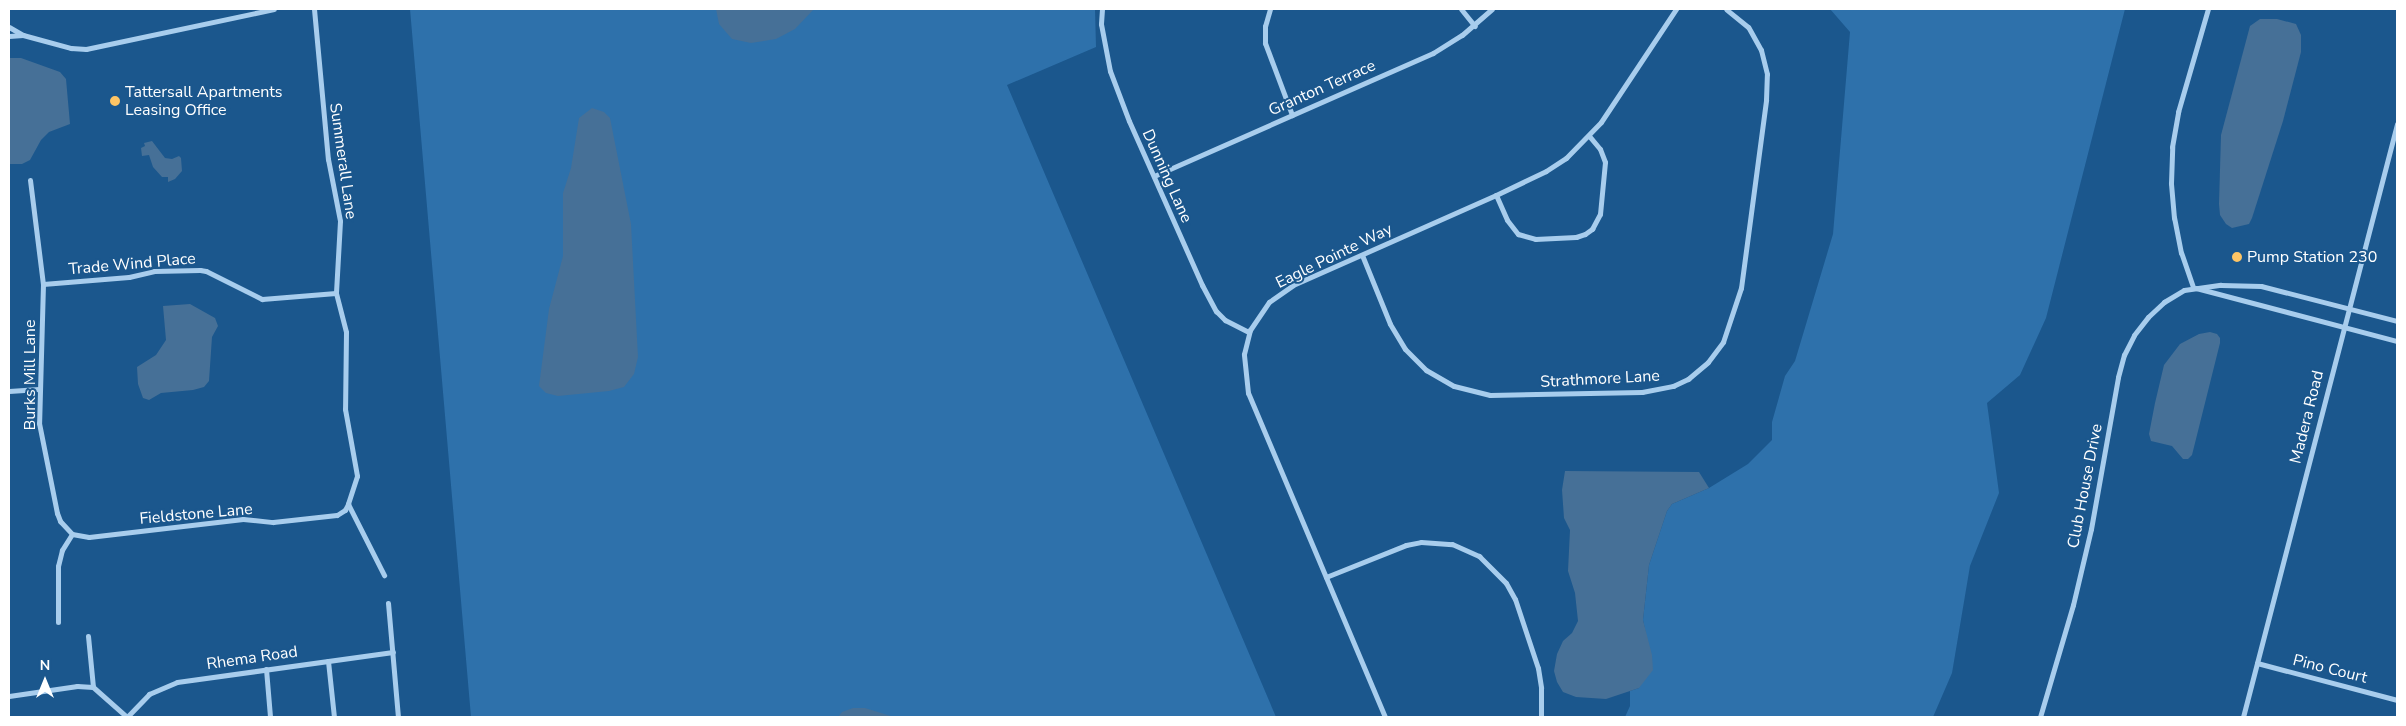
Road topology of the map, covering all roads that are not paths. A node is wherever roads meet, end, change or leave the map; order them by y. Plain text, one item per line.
1 (274, 9) edge
2 (314, 9) edge
3 (1102, 9) edge
4 (1270, 9) edge
5 (1461, 9) edge
6 (1492, 9) edge
7 (1676, 9) edge
8 (1726, 9) edge
9 (2208, 9) edge
10 (1474, 26) junction
11 (9, 27) edge
12 (23, 35) junction
13 (9, 36) edge
14 (1292, 115) junction
15 (2397, 124) edge
16 (1588, 136) junction
17 (2390, 150) junction
18 (2397, 152) edge
19 (1154, 176) junction
20 (30, 180) dead end
21 (1496, 195) junction
22 (1362, 255) junction
23 (43, 284) junction
24 (2193, 287) junction
25 (336, 293) junction
26 (2348, 309) junction
27 (2397, 321) edge
28 (2343, 328) junction
29 (1249, 332) junction
30 (2397, 341) edge
31 (39, 388) junction
32 (9, 392) edge
33 (348, 504) junction
34 (72, 534) junction
35 (384, 575) dead end
36 (1326, 577) junction
37 (388, 603) dead end
38 (58, 622) dead end
39 (88, 636) dead end
40 (392, 652) junction
41 (328, 661) junction
42 (2256, 664) junction
43 (266, 669) junction
44 (93, 687) junction
45 (9, 696) edge
46 (2397, 700) edge
47 (127, 717) edge
48 (270, 717) edge
49 (334, 717) edge
50 (398, 717) edge
51 (1385, 717) edge
52 (1541, 717) edge
53 (2040, 717) edge
54 (2243, 717) edge

1 - 12 street
2 - 25 street, Summerall Lane
3 - 19 street, Dunning Lane
4 - 14 street
5 - 10 street
6 - 10 street, Granton Terrace
7 - 16 street, Eagle Pointe Way
8 - 22 street, Strathmore Lane
9 - 24 street
10 - 14 street, Granton Terrace
11 - 12 street
12 - 13 street
14 - 19 street, Granton Terrace
15 - 17 street, Madera Road
16 - 21 street, Eagle Pointe Way
16 - 21 street
17 - 18 street
17 - 26 street, Madera Road
19 - 29 street, Dunning Lane
20 - 23 street, Burks Mill Lane
21 - 22 street, Eagle Pointe Way
22 - 29 street, Eagle Pointe Way
23 - 25 street, Trade Wind Place
23 - 31 street, Burks Mill Lane
24 - 26 street, Club House Drive
24 - 28 street
24 - 53 street, Club House Drive
25 - 33 street, Summerall Lane
26 - 27 street, Club House Drive
26 - 28 street, Madera Road
28 - 30 street
28 - 42 street, Madera Road
29 - 36 street, Eagle Pointe Way
31 - 32 street
31 - 34 street, Burks Mill Lane
33 - 34 street, Fieldstone Lane
33 - 35 street
34 - 38 street
36 - 51 street, Eagle Pointe Way
36 - 52 street
37 - 40 street
39 - 44 street
40 - 41 street, Rhema Road
40 - 50 street
41 - 43 street, Rhema Road
41 - 49 street
42 - 46 street, Pino Court
42 - 54 street, Madera Road
43 - 47 street, Rhema Road
43 - 48 street
44 - 45 street
44 - 47 street

